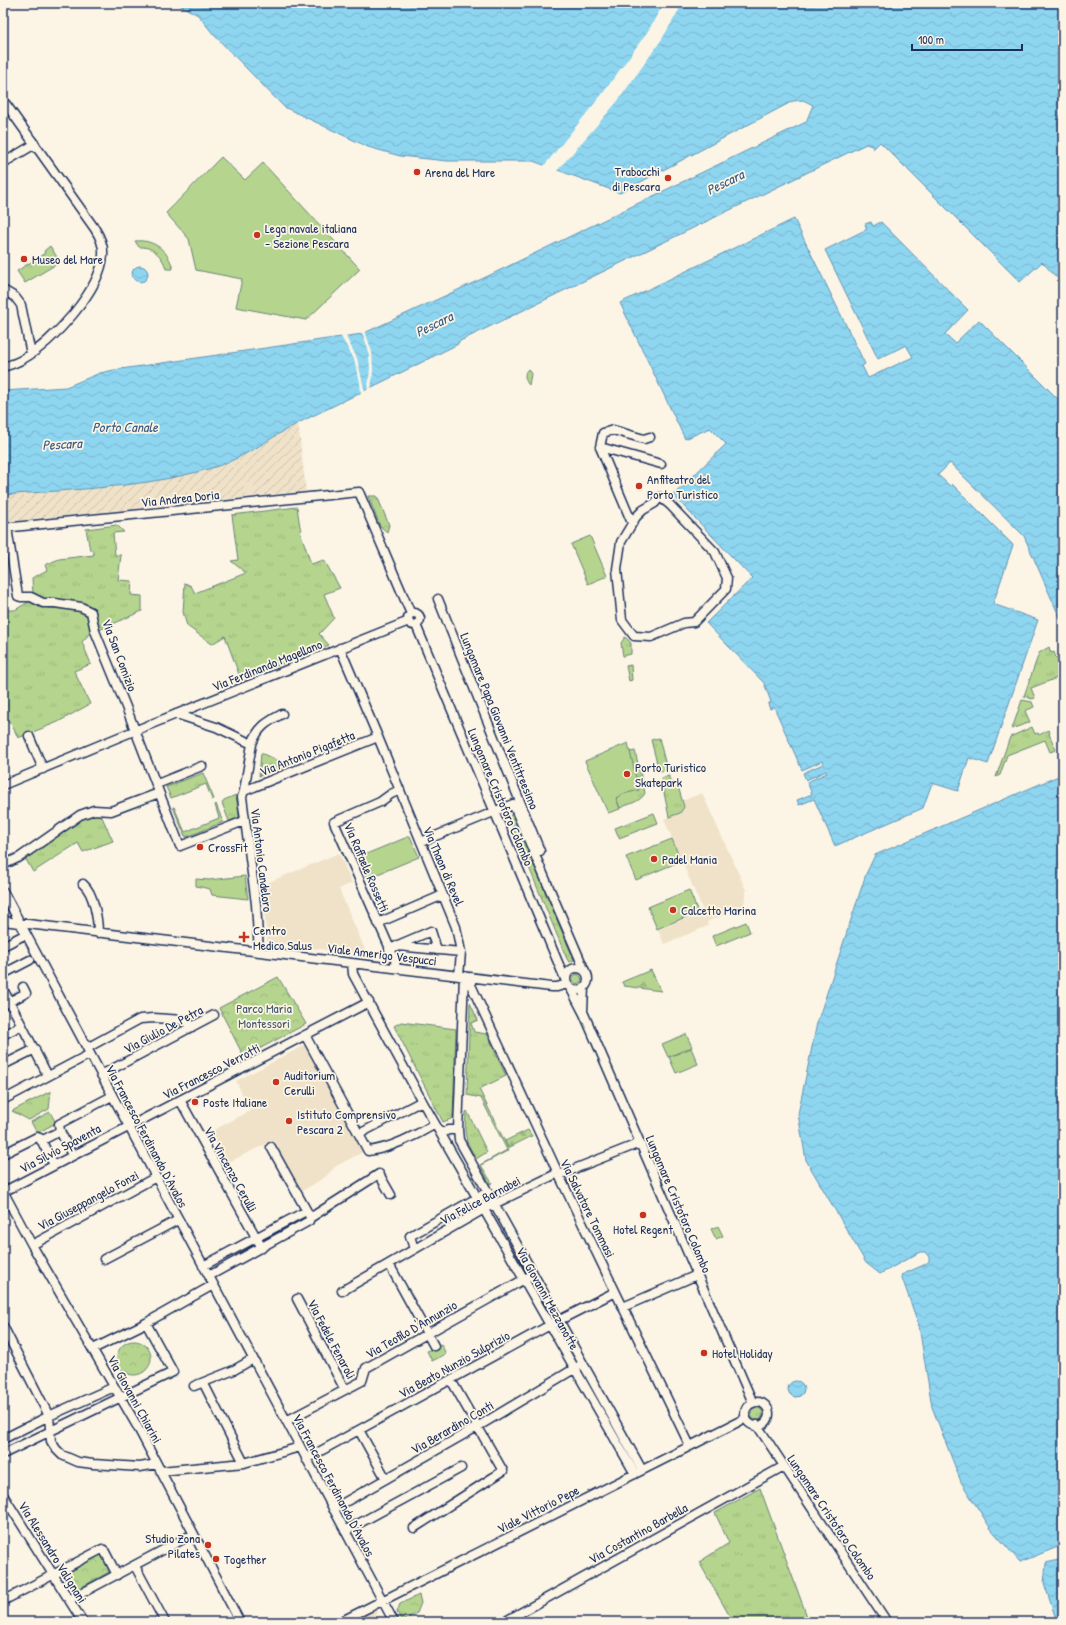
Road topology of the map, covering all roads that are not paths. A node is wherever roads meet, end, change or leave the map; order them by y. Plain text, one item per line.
1 (3, 100) edge
2 (35, 144) junction
3 (3, 163) edge
4 (3, 290) edge
5 (31, 354) junction
6 (3, 367) edge
7 (650, 437) dead end
8 (600, 447) junction
9 (661, 464) dead end
10 (359, 492) joint
11 (632, 523) junction
12 (5, 528) edge
13 (438, 599) dead end
14 (412, 620) junction
15 (340, 648) junction
16 (176, 714) junction
17 (282, 714) dead end
18 (135, 731) junction
19 (30, 736) dead end
20 (378, 737) junction
21 (252, 746) junction
22 (202, 766) dead end
23 (43, 769) junction
24 (157, 784) junction
25 (3, 785) edge
26 (400, 790) junction
27 (244, 791) junction
28 (159, 793) junction
29 (494, 811) junction
30 (244, 821) junction
31 (421, 842) junction
32 (540, 851) dead end
33 (3, 865) edge
34 (83, 884) dead end
35 (3, 891) edge
36 (443, 895) junction
37 (3, 921) edge
38 (20, 923) junction
39 (378, 923) junction
40 (98, 933) junction
41 (26, 934) junction
42 (3, 946) edge
43 (393, 947) junction
44 (437, 950) junction
45 (259, 952) junction
46 (461, 952) junction
47 (30, 960) dead end
48 (352, 963) junction
49 (396, 968) junction
50 (585, 971) junction
51 (3, 974) edge
52 (465, 976) junction
53 (567, 984) junction
54 (23, 987) dead end
55 (3, 988) edge
56 (584, 988) junction
57 (369, 1002) junction
58 (6, 1003) edge
59 (584, 1014) junction
60 (214, 1015) dead end
61 (22, 1025) junction
62 (192, 1027) junction
63 (3, 1035) edge
64 (305, 1035) junction
65 (35, 1049) junction
66 (88, 1051) junction
67 (3, 1065) edge
68 (101, 1075) junction
69 (48, 1076) junction
70 (112, 1096) junction
71 (3, 1100) edge
72 (180, 1100) junction
73 (422, 1101) junction
74 (435, 1124) junction
75 (129, 1126) junction
76 (458, 1130) junction
77 (60, 1131) junction
78 (359, 1134) junction
79 (441, 1134) junction
80 (41, 1141) junction
81 (640, 1143) junction
82 (271, 1147) dead end
83 (3, 1154) edge
84 (72, 1155) junction
85 (54, 1165) junction
86 (558, 1174) junction
87 (156, 1177) junction
88 (3, 1191) edge
89 (487, 1193) junction
90 (391, 1195) dead end
91 (478, 1198) junction
92 (494, 1204) junction
93 (484, 1209) junction
94 (308, 1214) junction
95 (178, 1220) junction
96 (256, 1238) junction
97 (32, 1244) junction
98 (262, 1248) junction
99 (414, 1249) junction
100 (104, 1259) dead end
101 (389, 1264) junction
102 (203, 1266) junction
103 (533, 1274) junction
104 (697, 1275) junction
105 (208, 1276) junction
106 (524, 1279) junction
107 (213, 1285) junction
108 (342, 1291) dead end
109 (615, 1292) junction
110 (297, 1299) dead end
111 (623, 1308) junction
112 (559, 1321) junction
113 (146, 1323) junction
114 (550, 1325) junction
115 (3, 1326) edge
116 (427, 1334) junction
117 (434, 1346) dead end
118 (93, 1349) junction
119 (253, 1359) junction
120 (583, 1364) junction
121 (575, 1369) junction
122 (451, 1380) junction
123 (194, 1386) dead end
124 (205, 1386) dead end
125 (114, 1387) junction
126 (346, 1390) junction
127 (119, 1397) junction
128 (753, 1403) junction
129 (49, 1416) junction
130 (746, 1418) junction
131 (286, 1421) junction
132 (757, 1425) junction
133 (478, 1427) junction
134 (359, 1430) junction
135 (50, 1431) junction
136 (3, 1439) edge
137 (690, 1446) junction
138 (300, 1447) junction
139 (3, 1454) edge
140 (306, 1459) junction
141 (244, 1463) junction
142 (784, 1466) junction
143 (159, 1468) junction
144 (461, 1468) dead end
145 (639, 1472) junction
146 (386, 1479) junction
147 (3, 1495) edge
148 (332, 1509) junction
149 (414, 1528) dead end
150 (345, 1531) junction
151 (193, 1534) junction
152 (135, 1566) junction
153 (54, 1575) junction
154 (117, 1575) junction
155 (69, 1600) junction
156 (3, 1601) edge
157 (382, 1601) junction
158 (83, 1622) edge
159 (166, 1622) edge
160 (240, 1622) edge
161 (340, 1622) edge
162 (394, 1622) edge
163 (504, 1622) edge
164 (887, 1622) edge

1 - 2 street
2 - 3 street
2 - 5 street
4 - 5 street
5 - 6 street
7 - 8 street
8 - 9 street
8 - 11 street
10 - 12 street, Via Andrea Doria
10 - 14 street, Lungomare Cristoforo Colombo
11 - 11 street
12 - 18 street, Via San Comizio
13 - 32 street, Lungomare Papa Giovanni Ventitreesimo
14 - 15 street, Via Ferdinando Magellano
14 - 29 street, Lungomare Cristoforo Colombo
15 - 16 street, Via Ferdinando Magellano
15 - 20 street, Via Thaon di Revel
16 - 18 street, Via Ferdinando Magellano
16 - 21 street
17 - 21 street, Via Antonio Candeloro
18 - 23 street, Via Ferdinando Magellano
18 - 24 street
19 - 23 street
20 - 26 street, Via Thaon di Revel
20 - 27 street, Via Antonio Pigafetta
21 - 27 street, Via Antonio Candeloro
22 - 24 street
23 - 25 street, Via Ferdinando Magellano
24 - 28 street
26 - 31 street, Via Thaon di Revel
26 - 39 street, Via Raffaele Rossetti
27 - 30 street, Via Antonio Candeloro
28 - 30 street
28 - 33 street
29 - 31 street
29 - 50 street, Lungomare Papa Giovanni Ventitreesimo
29 - 53 street, Lungomare Cristoforo Colombo
30 - 45 street, Via Antonio Candeloro
31 - 36 street, Via Thaon di Revel
34 - 40 street
35 - 38 street, Via Francesco Ferdinando D'Avalos
36 - 39 street, Via Raffaele Rossetti
36 - 46 street, Via Thaon di Revel
37 - 38 street, Viale Amerigo Vespucci
38 - 40 street, Viale Amerigo Vespucci
38 - 41 street, Via Francesco Ferdinando D'Avalos
39 - 43 street, Via Raffaele Rossetti
40 - 45 street, Viale Amerigo Vespucci
41 - 42 street
41 - 66 street, Via Francesco Ferdinando D'Avalos
43 - 44 street
43 - 44 street
43 - 49 street, Via Raffaele Rossetti
44 - 46 street
45 - 48 street, Viale Amerigo Vespucci
46 - 52 street, Via Thaon di Revel
47 - 51 street
48 - 49 street, Viale Amerigo Vespucci
48 - 57 street, Via Giovanni Mezzanotte
49 - 52 street, Viale Amerigo Vespucci
50 - 53 street
50 - 56 street
52 - 53 street, Viale Amerigo Vespucci
52 - 76 street, Via Giovanni Mezzanotte
52 - 86 street, Via Salvatore Tommasi
53 - 56 street
53 - 59 street, Lungomare Cristoforo Colombo
54 - 58 street
55 - 58 street
56 - 59 street, Lungomare Cristoforo Colombo
57 - 64 street, Via Francesco Verrotti
57 - 73 street, Via Giovanni Mezzanotte
58 - 61 street
59 - 81 street, Lungomare Cristoforo Colombo
60 - 62 street, Via Giulio De Petra
61 - 63 street
61 - 65 street
62 - 66 street
62 - 68 street, Via Giulio De Petra
64 - 72 street, Via Francesco Verrotti
64 - 78 street
65 - 67 street
65 - 69 street
66 - 68 street, Via Francesco Ferdinando D'Avalos
66 - 69 street
68 - 70 street, Via Francesco Ferdinando D'Avalos
69 - 71 street
70 - 75 street, Via Francesco Ferdinando D'Avalos
70 - 77 street
72 - 75 street, Via Francesco Verrotti
72 - 96 street, Via Vincenzo Cerulli
73 - 74 street, Via Giovanni Mezzanotte
73 - 78 street
74 - 78 street
74 - 79 street, Via Giovanni Mezzanotte
75 - 84 street, Via Silvio Spaventa
75 - 87 street, Via Francesco Ferdinando D'Avalos
76 - 79 street
76 - 89 street, Via Giovanni Mezzanotte
77 - 80 street
77 - 84 street
79 - 91 street, Via Giovanni Mezzanotte
80 - 83 street
80 - 85 street
81 - 86 street, Via Felice Barnabei
81 - 104 street, Lungomare Cristoforo Colombo
82 - 94 street
84 - 85 street, Via Silvio Spaventa
85 - 88 street, Via Silvio Spaventa
86 - 92 street, Via Felice Barnabei
86 - 109 street, Via Salvatore Tommasi
87 - 95 street, Via Francesco Ferdinando D'Avalos
87 - 97 street, Via Giuseppangelo Fonzi
88 - 97 street, Via Giovanni Chiarini
89 - 91 street, Via Felice Barnabei
89 - 92 street, Via Giovanni Mezzanotte
90 - 94 street
91 - 93 street, Via Giovanni Mezzanotte
91 - 99 street, Via Felice Barnabei
92 - 93 street, Via Felice Barnabei
92 - 103 street, Via Giovanni Mezzanotte
93 - 99 street, Via Felice Barnabei
93 - 106 street, Via Giovanni Mezzanotte
94 - 96 street
94 - 98 street
95 - 100 street
95 - 102 street, Via Francesco Ferdinando D'Avalos
96 - 98 street, Via Vincenzo Cerulli
96 - 102 street
97 - 118 street, Via Giovanni Chiarini
98 - 105 street
99 - 101 street, Via Felice Barnabei
101 - 108 street, Via Felice Barnabei
101 - 116 street
102 - 105 street, Via Francesco Ferdinando D'Avalos
103 - 106 street, Via Teofilo D'Annunzio
103 - 112 street, Via Giovanni Mezzanotte
104 - 111 street
104 - 128 street, Lungomare Cristoforo Colombo
105 - 107 street, Via Francesco Ferdinando D'Avalos
106 - 114 street, Via Giovanni Mezzanotte
106 - 116 street, Via Teofilo D'Annunzio
107 - 113 street
107 - 119 street, Via Francesco Ferdinando D'Avalos
109 - 111 street, Via Salvatore Tommasi
109 - 112 street, Via Beato Nunzio Sulprizio
110 - 126 street, Via Fedele Fenaroli
111 - 137 street, Via Salvatore Tommasi
112 - 114 street, Via Beato Nunzio Sulprizio
112 - 120 street, Via Giovanni Mezzanotte
113 - 118 street
113 - 127 street
114 - 121 street, Via Giovanni Mezzanotte
114 - 122 street, Via Beato Nunzio Sulprizio
115 - 129 street
116 - 117 street
116 - 126 street, Via Teofilo D'Annunzio
118 - 125 street, Via Giovanni Chiarini
119 - 123 street
119 - 131 street, Via Francesco Ferdinando D'Avalos
120 - 121 street, Via Berardino Conti
120 - 145 street, Via Giovanni Mezzanotte
121 - 133 street, Via Berardino Conti
121 - 145 street, Via Giovanni Mezzanotte
122 - 133 street
122 - 134 street, Via Beato Nunzio Sulprizio
124 - 141 street
125 - 127 street, Via Giovanni Chiarini
125 - 129 street
126 - 131 street, Via Teofilo D'Annunzio
127 - 135 street
127 - 143 street, Via Giovanni Chiarini
128 - 130 street
128 - 132 street
129 - 135 street
129 - 136 street
130 - 132 street
130 - 137 street, Viale Vittorio Pepe
131 - 138 street, Via Francesco Ferdinando D'Avalos
132 - 142 street, Lungomare Cristoforo Colombo
133 - 146 street, Via Berardino Conti
133 - 149 street
134 - 140 street, Via Beato Nunzio Sulprizio
134 - 146 street
135 - 139 street
135 - 143 street
137 - 145 street, Viale Vittorio Pepe
138 - 140 street, Via Francesco Ferdinando D'Avalos
138 - 141 street
140 - 148 street, Via Francesco Ferdinando D'Avalos
141 - 143 street
142 - 163 street, Via Costantino Barbella
142 - 164 street, Lungomare Cristoforo Colombo
143 - 151 street, Via Giovanni Chiarini
144 - 150 street
145 - 157 street, Viale Vittorio Pepe
146 - 148 street, Via Berardino Conti
147 - 153 street, Via Alessandro Valignani
148 - 150 street, Via Francesco Ferdinando D'Avalos
150 - 157 street, Via Francesco Ferdinando D'Avalos
151 - 152 street
151 - 160 street, Via Giovanni Chiarini
152 - 154 street
152 - 159 street
153 - 154 street
153 - 155 street, Via Alessandro Valignani
153 - 156 street
154 - 155 street
155 - 158 street, Via Alessandro Valignani
157 - 161 street, Viale Vittorio Pepe
157 - 162 street, Via Francesco Ferdinando D'Avalos

